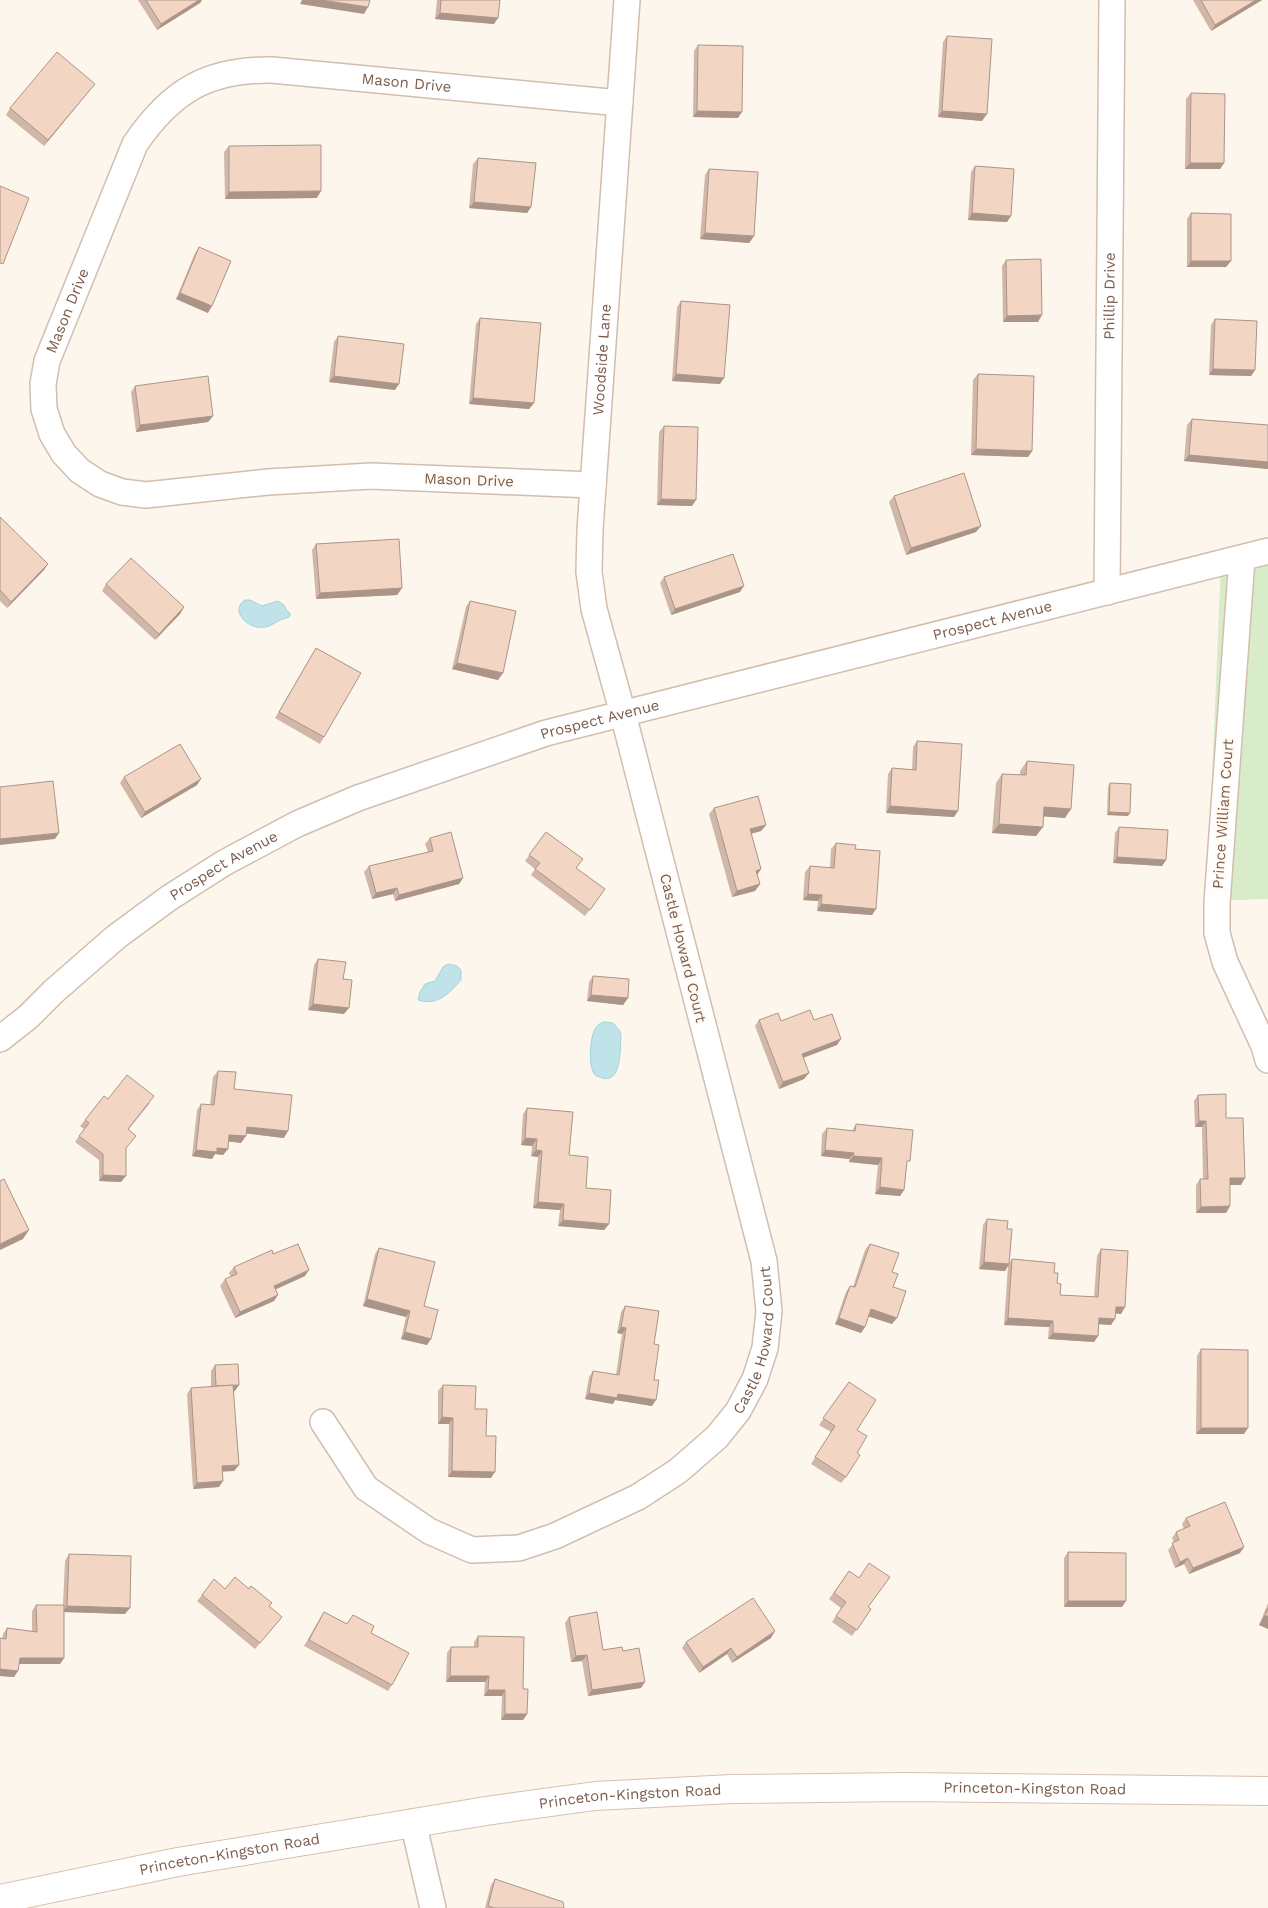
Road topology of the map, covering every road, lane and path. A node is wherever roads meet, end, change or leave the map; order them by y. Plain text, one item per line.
1 (626, 0) edge
2 (1112, 0) edge
3 (620, 103) junction
4 (593, 486) junction
5 (1268, 551) edge
6 (1242, 558) junction
7 (1107, 592) junction
8 (623, 714) junction
9 (0, 1039) edge
10 (1268, 1060) edge
11 (323, 1422) dead end
12 (1268, 1791) edge
13 (413, 1822) junction
14 (0, 1899) edge
15 (433, 1908) edge

1 - 3 street, Woodside Lane
2 - 7 street, Phillip Drive
3 - 4 street, Woodside Lane
3 - 4 street, Mason Drive
4 - 8 street, Woodside Lane
5 - 6 street, Prospect Avenue
6 - 7 street, Prospect Avenue
6 - 10 street, Prince William Court
7 - 8 street, Prospect Avenue
8 - 9 street, Prospect Avenue
8 - 11 street, Castle Howard Court
12 - 13 main road, Princeton-Kingston Road
13 - 14 main road, Princeton-Kingston Road
13 - 15 street

